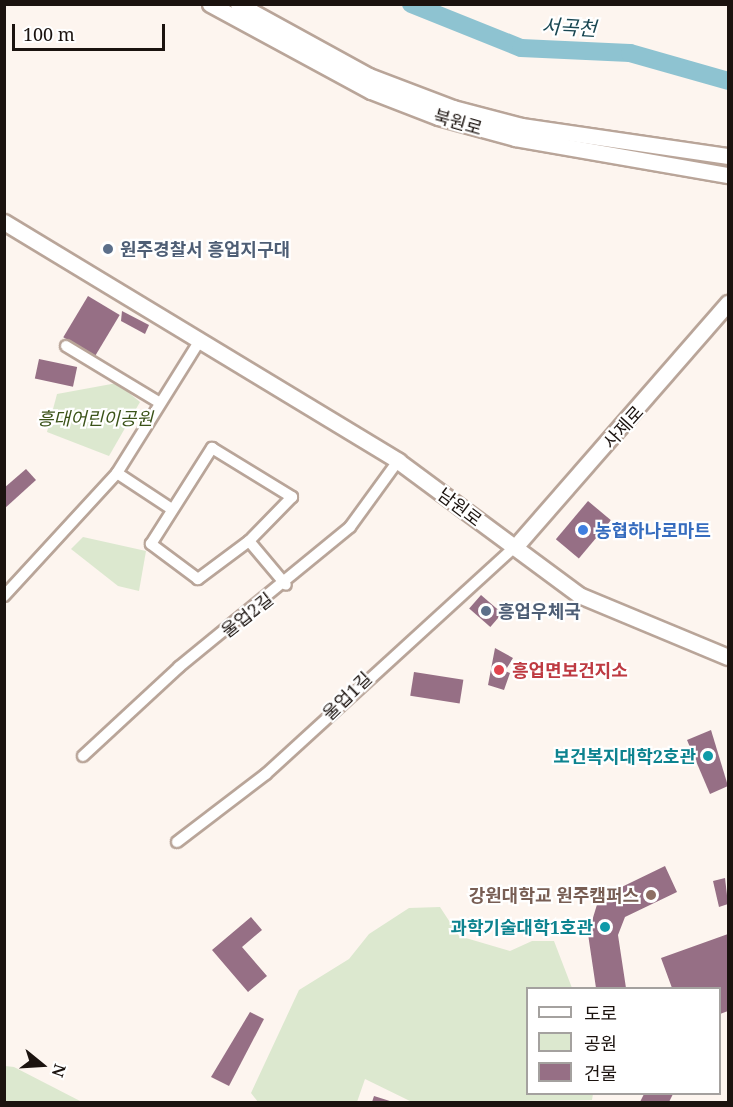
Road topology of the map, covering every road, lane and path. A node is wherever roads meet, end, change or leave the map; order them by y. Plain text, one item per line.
1 (210, 4) edge
2 (238, 4) edge
3 (729, 156) edge
4 (729, 176) edge
5 (4, 222) edge
6 (729, 303) edge
7 (199, 342) junction
8 (66, 346) dead end
9 (160, 403) junction
10 (398, 461) junction
11 (117, 473) junction
12 (170, 508) junction
13 (249, 541) junction
14 (515, 547) junction
15 (286, 585) junction
16 (4, 596) edge
17 (729, 657) edge
18 (83, 756) dead end
19 (177, 842) dead end

1 - 4 street, 북원로
2 - 3 street, 북원로
5 - 7 street, 남원로
6 - 14 street, 사제로
7 - 9 street
7 - 10 street, 남원로
8 - 9 street
9 - 11 street
10 - 14 street, 남원로
10 - 15 street, 울업2길
11 - 12 street
11 - 16 street
12 - 13 street
12 - 13 street
13 - 15 street
14 - 17 street, 남원로
14 - 19 street, 울업1길
15 - 18 street, 울업2길

